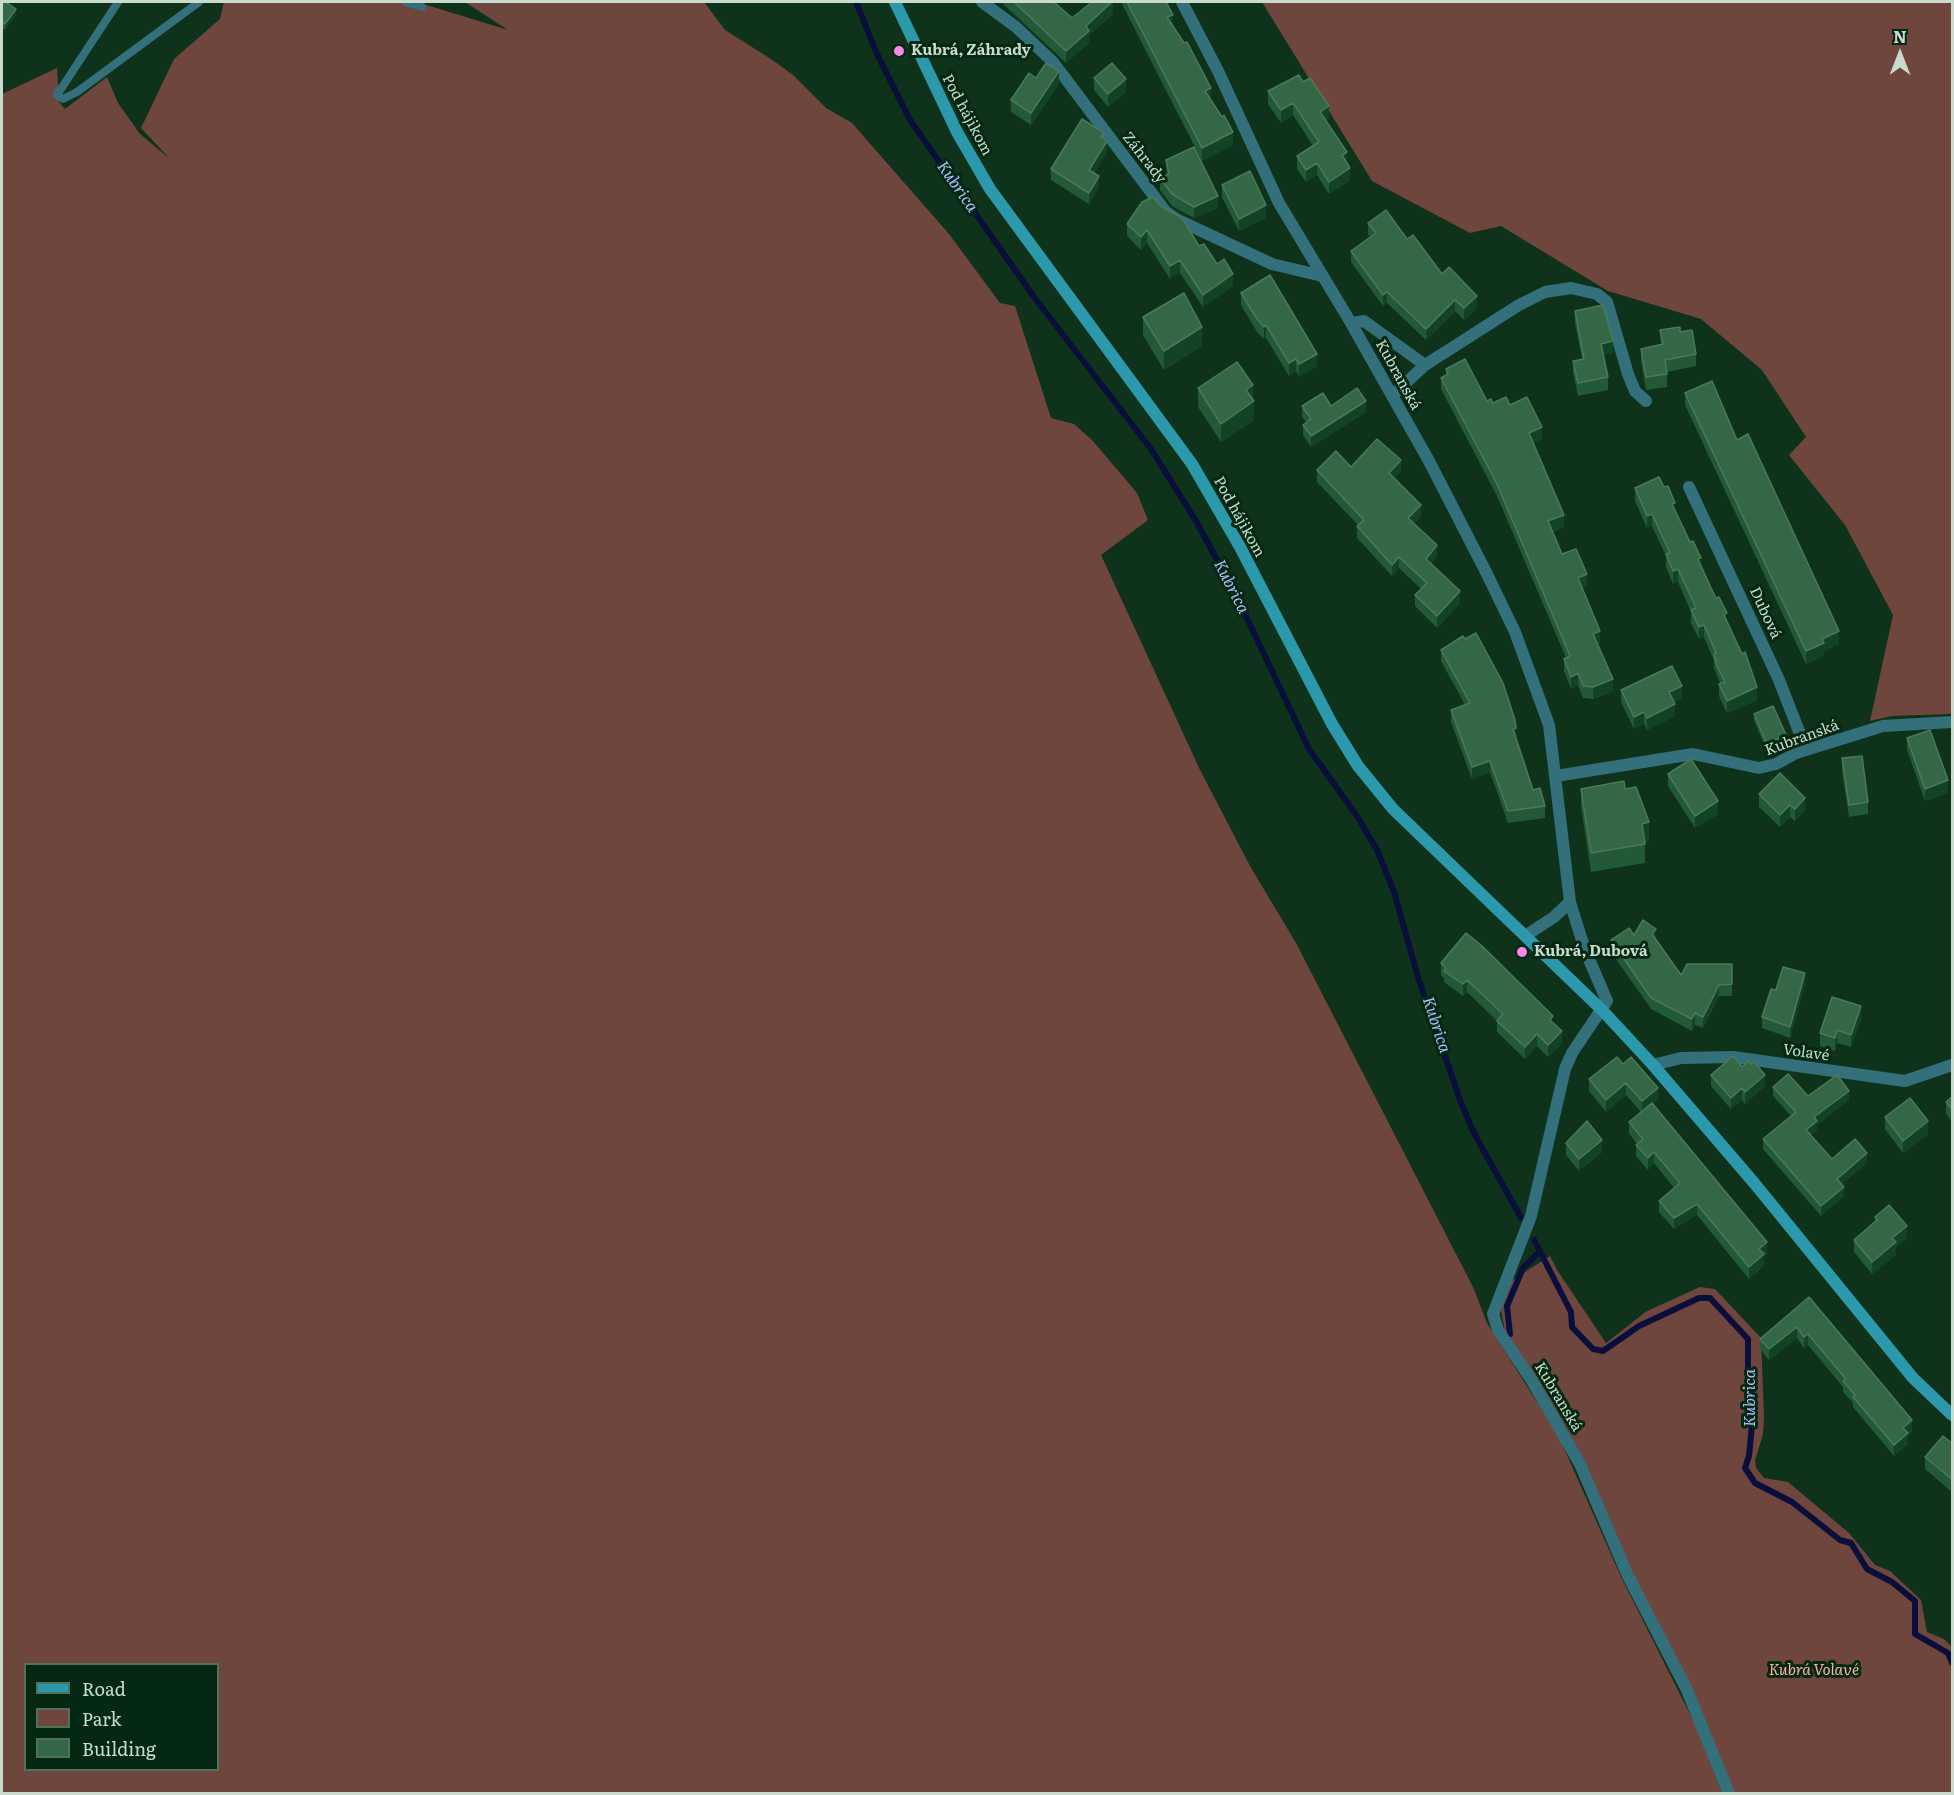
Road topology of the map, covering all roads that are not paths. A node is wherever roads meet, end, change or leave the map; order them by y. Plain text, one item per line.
1 (118, 2) edge
2 (199, 2) edge
3 (406, 2) edge
4 (895, 2) edge
5 (982, 2) edge
6 (1182, 2) edge
7 (422, 7) dead end
8 (1322, 276) junction
9 (1351, 323) junction
10 (1425, 365) junction
11 (1392, 396) junction
12 (1646, 401) dead end
13 (1689, 487) dead end
14 (1953, 722) edge
15 (1796, 753) junction
16 (1556, 776) junction
17 (1570, 902) junction
18 (1525, 936) junction
19 (1602, 1010) junction
20 (1653, 1065) junction
21 (1953, 1065) edge
22 (1953, 1415) edge
23 (1729, 1794) edge

1 - 2 lane
3 - 7 lane
4 - 18 street, Pod hájikom
5 - 8 street, Záhrady
6 - 8 street, Kubranská
8 - 9 street, Kubranská
9 - 10 street
9 - 11 street, Kubranská
10 - 11 street
10 - 12 street
11 - 16 street, Kubranská
13 - 15 street, Dubová
14 - 15 street, Kubranská
15 - 16 street, Kubranská
16 - 17 street, Kubranská
17 - 18 street
17 - 19 street, Kubranská
18 - 19 street, Pod hájikom
19 - 20 street
19 - 23 street, Kubranská
20 - 21 street, Volavé
20 - 22 street

